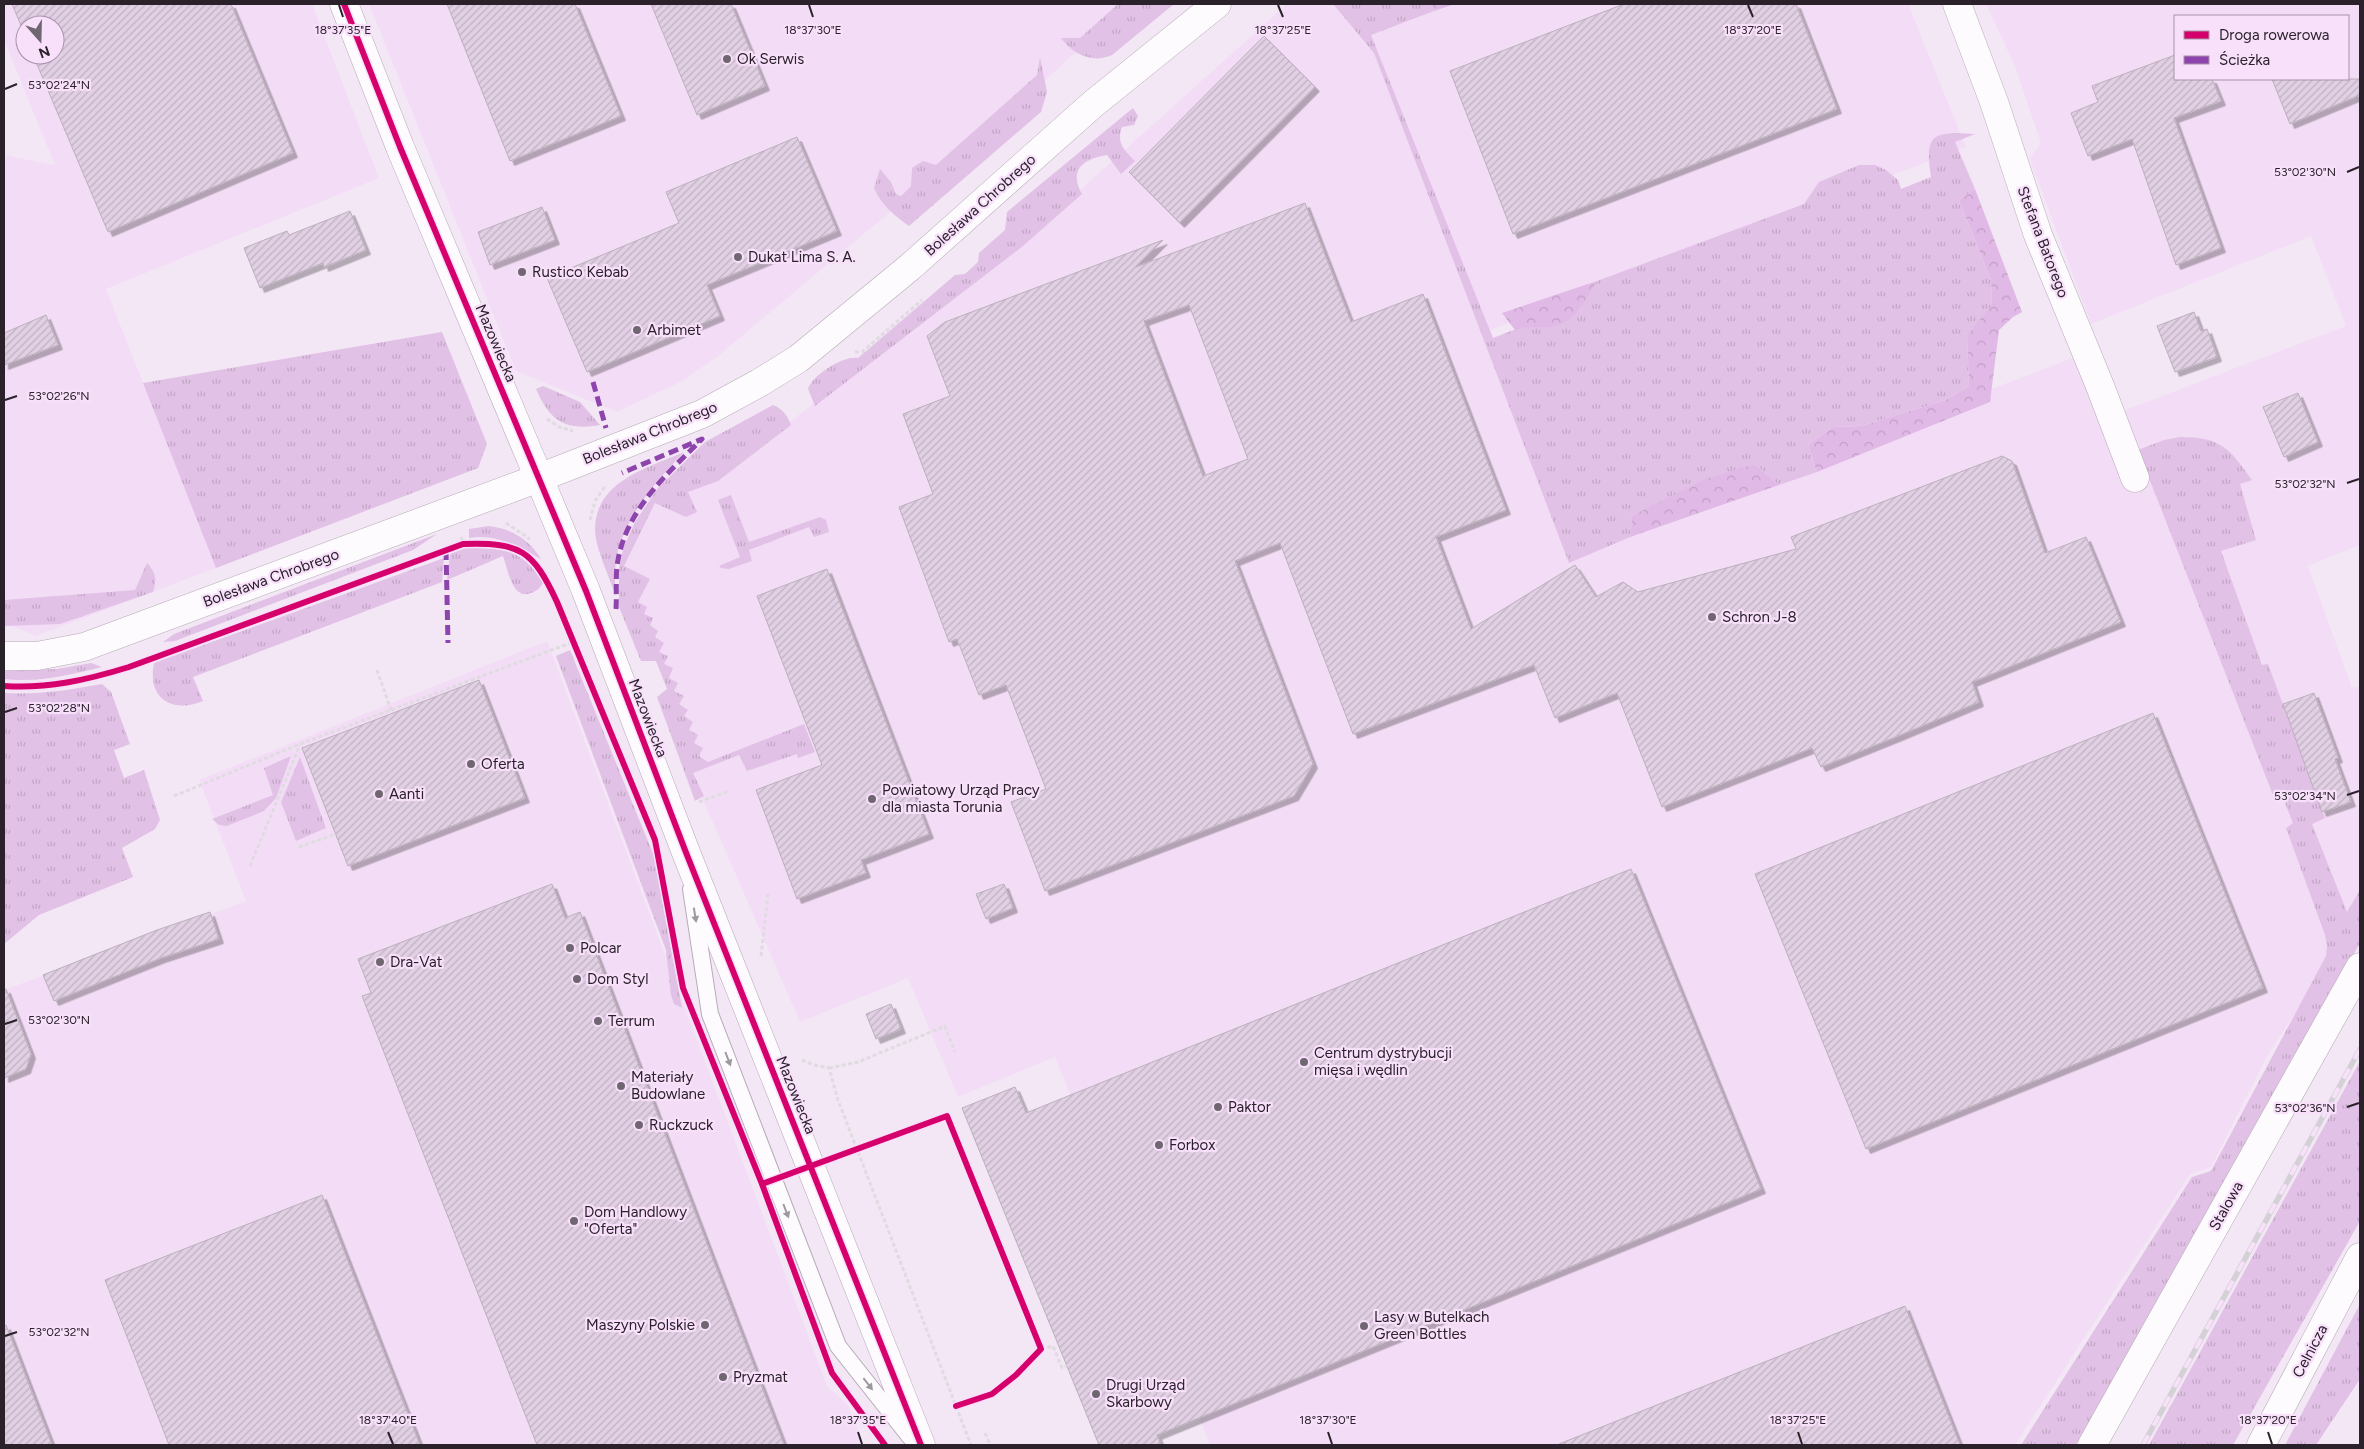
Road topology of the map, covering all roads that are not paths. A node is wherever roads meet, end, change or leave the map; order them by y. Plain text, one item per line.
1 (344, 4) edge
2 (1217, 4) edge
3 (1957, 4) edge
4 (539, 478) junction
5 (2135, 478) dead end
6 (4, 656) edge
7 (685, 850) junction
8 (2360, 967) edge
9 (2360, 1257) edge
10 (916, 1445) edge
11 (921, 1445) edge
12 (2092, 1445) edge
13 (2261, 1445) edge

1 - 4 street, Mazowiecka
2 - 4 street, Bolesława Chrobrego
3 - 5 street, Stefana Batorego
4 - 6 street, Bolesława Chrobrego
4 - 7 street, Mazowiecka
7 -> 10 lane
7 - 11 street, Mazowiecka
8 - 12 street, Stalowa
9 - 13 street, Celnicza

